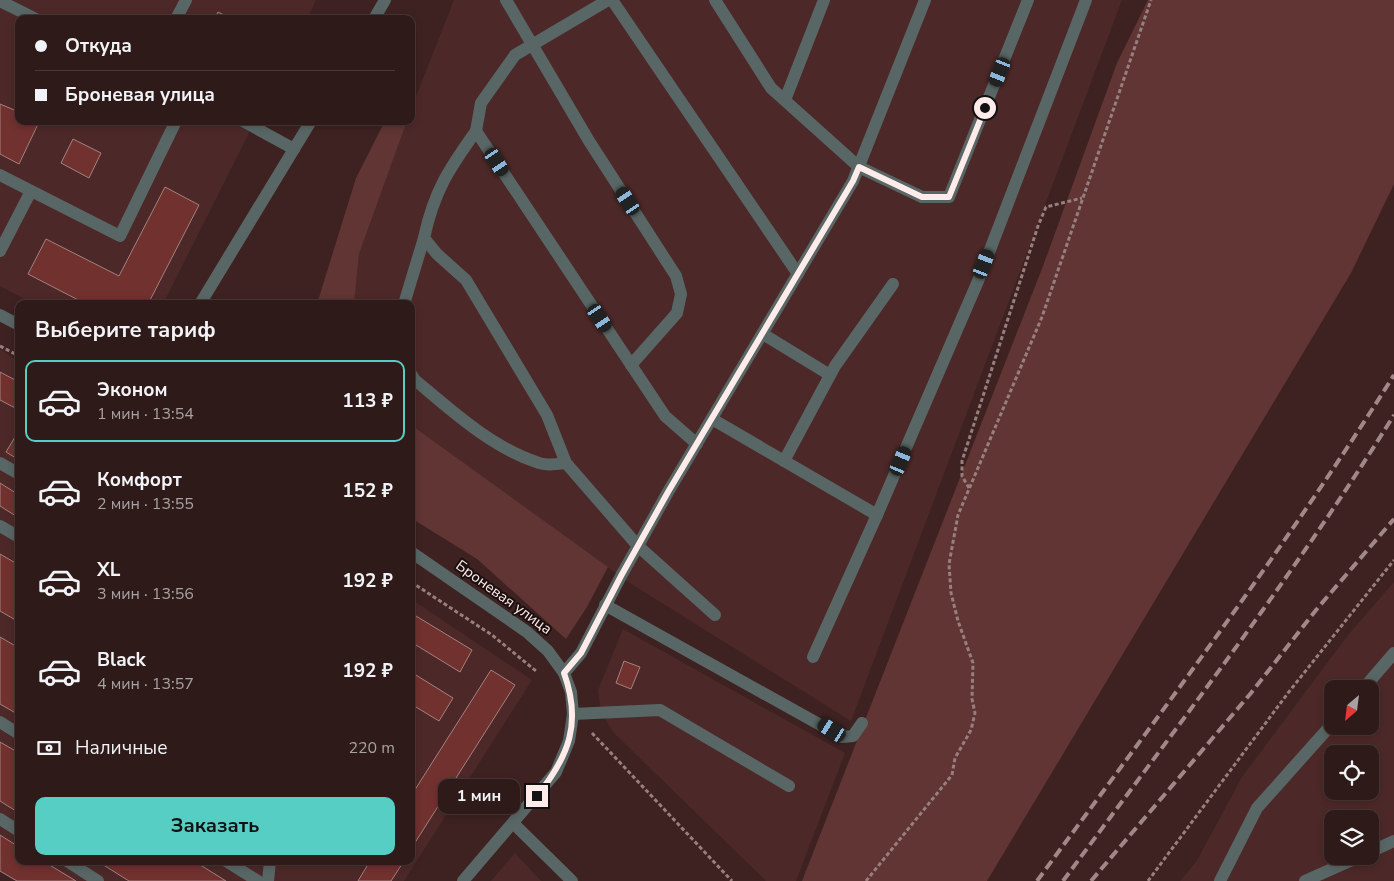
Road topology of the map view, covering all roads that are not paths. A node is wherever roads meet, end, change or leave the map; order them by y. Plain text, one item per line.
1 (186, 0) edge
2 (386, 0) edge
3 (506, 0) edge
4 (610, 0) edge
5 (715, 0) edge
6 (729, 0) edge
7 (824, 0) edge
8 (925, 0) edge
9 (1028, 0) edge
10 (1086, 0) edge
11 (0, 1) edge
12 (724, 13) junction
13 (28, 15) edge
14 (178, 15) edge
15 (377, 15) edge
16 (531, 45) junction
17 (785, 100) junction
18 (174, 125) edge
19 (251, 125) edge
20 (308, 125) edge
21 (476, 131) junction
22 (294, 148) junction
23 (859, 167) junction
24 (0, 175) edge
25 (30, 191) junction
26 (424, 238) junction
27 (0, 251) edge
28 (798, 274) junction
29 (893, 284) dead end
30 (202, 300) edge
31 (405, 300) edge
32 (1, 319) edge
33 (15, 324) edge
34 (763, 334) junction
35 (631, 365) junction
36 (830, 374) junction
37 (415, 380) edge
38 (712, 419) junction
39 (697, 444) junction
40 (784, 461) junction
41 (0, 463) edge
42 (566, 463) junction
43 (15, 472) edge
44 (878, 515) junction
45 (0, 526) edge
46 (15, 535) edge
47 (638, 546) junction
48 (415, 555) edge
49 (605, 605) junction
50 (716, 615) dead end
51 (1394, 652) edge
52 (813, 657) dead end
53 (564, 673) junction
54 (1371, 680) edge
55 (573, 714) junction
56 (0, 722) edge
57 (862, 723) dead end
58 (15, 731) edge
59 (1324, 733) edge
60 (789, 786) dead end
61 (0, 819) edge
62 (513, 823) junction
63 (15, 828) edge
64 (1394, 841) edge
65 (1379, 848) edge
66 (73, 865) edge
67 (232, 865) edge
68 (270, 865) edge
69 (1341, 865) edge
70 (98, 881) edge
71 (258, 881) edge
72 (268, 881) edge
73 (463, 881) edge
74 (572, 881) edge
75 (1220, 881) edge
76 (1305, 881) edge

1 - 14 street
2 - 15 street
3 - 16 street
4 - 16 street
4 - 28 street
5 - 12 street
6 - 12 street
7 - 17 street
8 - 23 street
9 - 23 street
10 - 44 street
11 - 13 street
12 - 17 street
16 - 21 street
16 - 35 street
17 - 23 street
18 - 25 street
19 - 22 street
20 - 22 street
21 - 26 street
21 - 35 street
22 - 30 street
23 - 28 street
24 - 25 street
25 - 27 street
26 - 31 street
26 - 42 street
28 - 34 street
29 - 36 street
32 - 33 street
34 - 36 street
34 - 38 street
35 - 39 street
36 - 40 street
37 - 42 street
38 - 39 street
38 - 40 street
39 - 47 street
40 - 44 street
41 - 43 street
42 - 47 street
44 - 52 street
45 - 46 street
47 - 49 street
47 - 50 street
48 - 53 street, Броневая улица
49 - 53 street
49 - 57 street
51 - 54 street
53 - 55 street, Броневая улица
55 - 60 street
55 - 62 street, Броневая улица
56 - 58 street
59 - 75 street
61 - 63 street
62 - 73 street, Броневая улица
62 - 74 street
64 - 65 street
66 - 70 street
67 - 71 street
68 - 72 street
69 - 76 street

